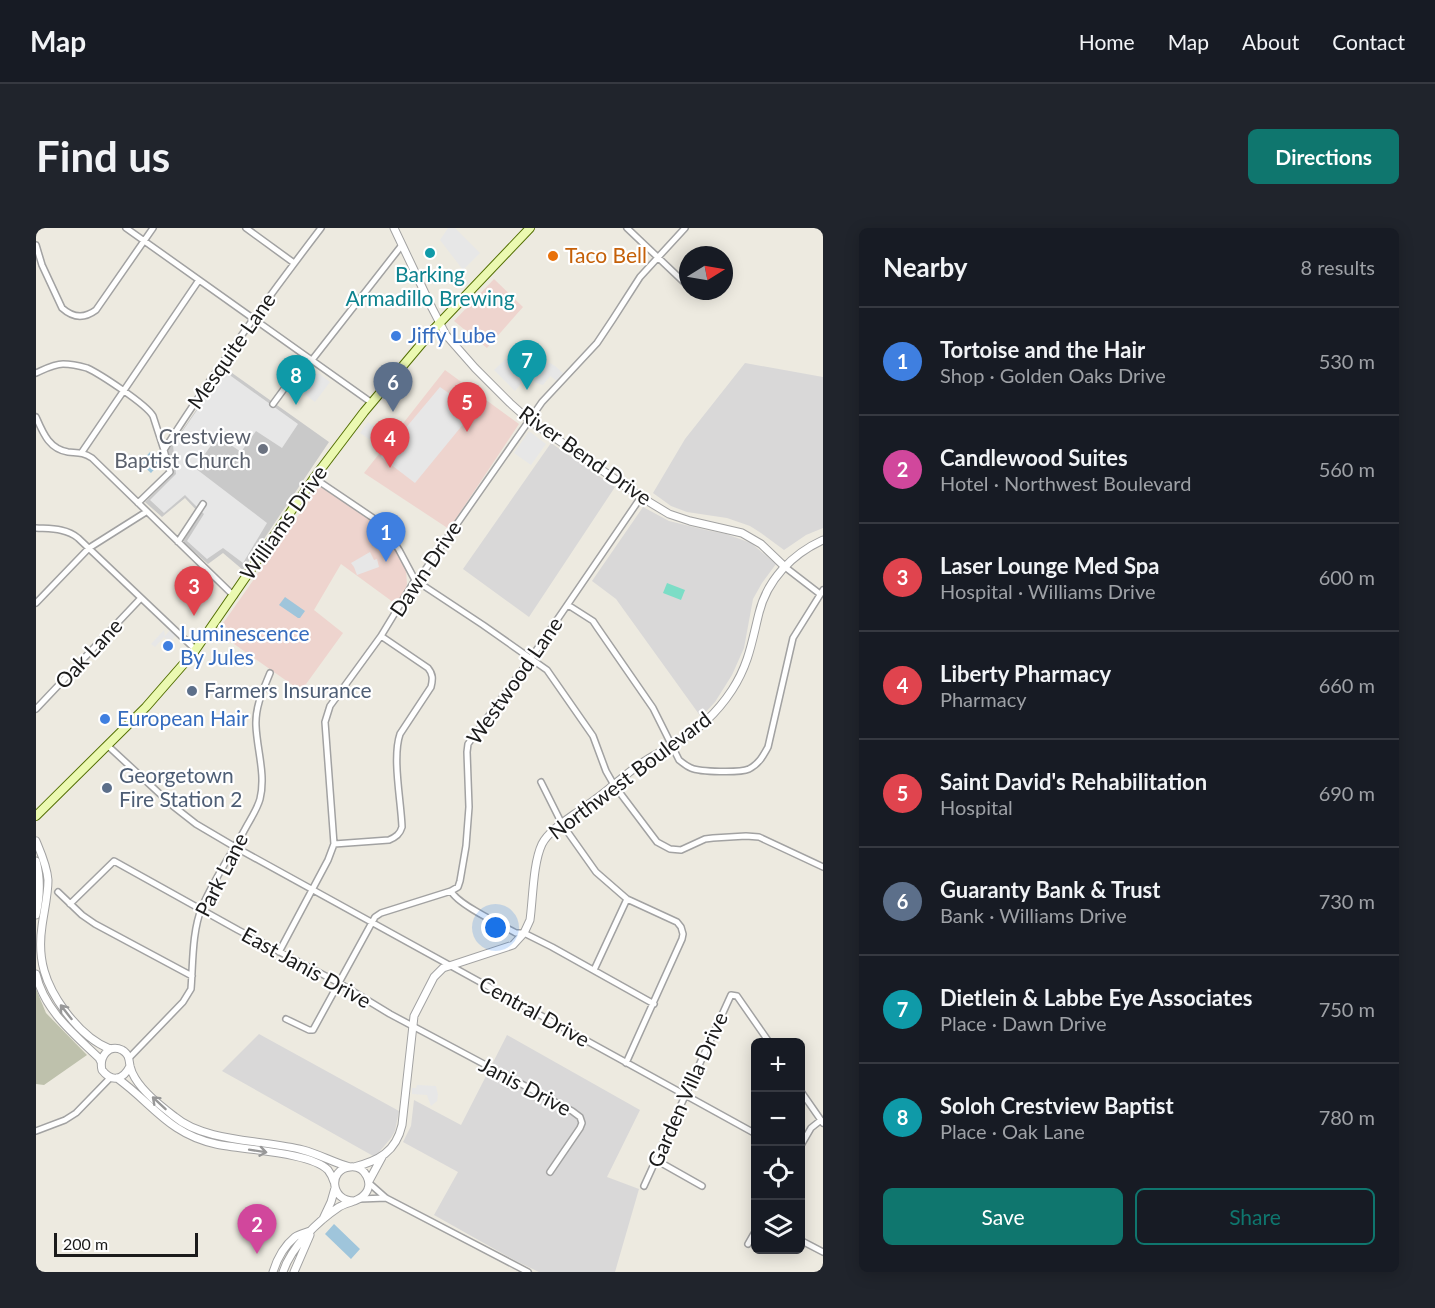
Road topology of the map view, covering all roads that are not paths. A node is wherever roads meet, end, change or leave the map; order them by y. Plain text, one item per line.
1 (126, 228) edge
2 (153, 228) edge
3 (246, 228) edge
4 (321, 228) edge
5 (394, 228) edge
6 (530, 228) edge
7 (627, 228) edge
8 (685, 228) edge
9 (144, 241) junction
10 (36, 245) edge
11 (402, 245) junction
12 (658, 257) junction
13 (294, 263) junction
14 (679, 277) edge
15 (199, 280) junction
16 (253, 319) junction
17 (439, 323) junction
18 (312, 360) junction
19 (36, 373) edge
20 (123, 391) junction
21 (372, 402) junction
22 (273, 404) dead end
23 (36, 417) edge
24 (529, 420) junction
25 (164, 450) junction
26 (82, 452) junction
27 (315, 478) junction
28 (641, 497) junction
29 (138, 503) junction
30 (203, 504) dead end
31 (146, 512) junction
32 (36, 528) edge
33 (823, 540) edge
34 (178, 542) junction
35 (89, 548) junction
36 (785, 567) junction
37 (415, 580) junction
38 (821, 592) edge
39 (234, 596) junction
40 (141, 598) junction
41 (36, 603) edge
42 (568, 604) junction
43 (381, 636) junction
44 (196, 650) junction
45 (531, 658) junction
46 (270, 673) dead end
47 (36, 709) edge
48 (106, 745) junction
49 (672, 746) junction
50 (541, 782) dead end
51 (614, 785) junction
52 (36, 816) edge
53 (562, 824) junction
54 (36, 841) edge
55 (334, 844) junction
56 (235, 847) junction
57 (36, 861) edge
58 (823, 867) edge
59 (312, 890) junction
60 (58, 891) dead end
61 (451, 891) junction
62 (627, 899) junction
63 (70, 904) junction
64 (201, 909) junction
65 (36, 915) edge
66 (372, 922) junction
67 (524, 933) junction
68 (279, 952) junction
69 (450, 965) junction
70 (594, 970) junction
71 (36, 974) edge
72 (192, 976) junction
73 (339, 983) junction
74 (654, 1004) junction
75 (286, 1019) dead end
76 (412, 1025) junction
77 (766, 1038) edge
78 (110, 1049) junction
79 (101, 1062) junction
80 (129, 1062) junction
81 (626, 1063) junction
82 (114, 1078) junction
83 (802, 1092) edge
84 (685, 1095) junction
85 (822, 1121) edge
86 (175, 1123) junction
87 (36, 1131) edge
88 (751, 1131) edge
89 (231, 1137) junction
90 (230, 1146) junction
91 (285, 1146) junction
92 (802, 1146) edge
93 (284, 1155) junction
94 (382, 1157) junction
95 (656, 1160) junction
96 (352, 1167) junction
97 (550, 1172) dead end
98 (369, 1182) junction
99 (335, 1185) junction
100 (645, 1186) dead end
101 (702, 1186) dead end
102 (386, 1198) junction
103 (356, 1200) junction
104 (322, 1220) junction
105 (312, 1230) junction
106 (751, 1239) edge
107 (805, 1242) edge
108 (748, 1244) dead end
109 (823, 1252) edge
110 (284, 1269) edge
111 (273, 1272) edge
112 (294, 1272) edge
113 (528, 1272) edge

1 - 9 street
2 - 9 street
3 - 13 street
4 - 13 street, Mesquite Lane
5 - 11 street, River Bend Drive
6 - 17 main road, Williams Drive
7 - 12 street
8 - 12 street, Dawn Drive
9 - 10 street
9 - 15 street
11 - 17 street, River Bend Drive
11 - 18 street
12 - 14 street
12 - 24 street, Dawn Drive
13 - 16 street, Mesquite Lane
15 - 16 street
15 - 20 street
16 - 18 street
16 - 25 street, Mesquite Lane
17 - 21 main road, Williams Drive
17 - 24 street, River Bend Drive
18 - 21 street
18 - 22 street
19 - 20 street
20 - 25 street
20 - 26 street
21 - 27 main road, Williams Drive
23 - 26 street
24 - 28 street, River Bend Drive
24 - 37 street, Dawn Drive
25 - 29 street
26 - 29 street
27 - 37 street
27 - 39 main road, Williams Drive
28 - 36 street, River Bend Drive
28 - 42 street, Westwood Lane
29 - 31 street
30 - 34 street
31 - 34 street
31 - 35 street
32 - 35 street
33 - 36 street, Northwest Boulevard
34 - 39 street
35 - 40 street
35 - 41 street
36 - 38 street
36 - 49 street, Northwest Boulevard
37 - 43 street, Dawn Drive
37 - 45 street
38 - 49 street
39 - 44 main road, Williams Drive
40 - 44 street
40 - 47 street, Oak Lane
42 - 45 street, Westwood Lane
42 - 49 street
43 - 55 street, Dawn Drive
43 - 55 street
44 - 48 main road, Williams Drive
45 - 51 street
45 - 61 street, Westwood Lane
46 - 56 street, Park Lane
48 - 52 main road, Williams Drive
48 - 56 street, Central Drive
49 - 51 street, Northwest Boulevard
50 - 53 street
51 - 53 street, Northwest Boulevard
51 - 58 street
53 - 62 street
53 - 67 street, Northwest Boulevard
78 -> 54 street
55 - 59 street, Dawn Drive
56 - 59 street, Central Drive
56 - 64 street, Park Lane
57 - 65 street
59 - 66 street, Central Drive
59 - 68 street, Dawn Drive
60 - 63 street
61 - 66 street
61 - 67 street
62 - 70 street
62 - 74 street
63 - 64 street, East Janis Drive
63 - 72 street
64 - 68 street, East Janis Drive
64 - 72 street, Park Lane
66 - 69 street, Central Drive
66 - 73 street
67 - 69 street
67 - 70 street
68 - 73 street, East Janis Drive
69 - 76 street
69 - 81 street, Central Drive
70 - 74 street
71 - 79 street
72 - 80 street, Park Lane
73 - 75 street
73 - 76 street, East Janis Drive
74 - 81 street
76 - 94 street
76 - 97 street, Janis Drive
77 - 84 street, Garden Villa Drive
78 - 79 street
78 - 80 street
79 - 82 street
80 - 82 street
86 -> 80 street
81 - 84 street, Central Drive
82 - 86 street
82 - 87 street
83 - 85 street
84 - 88 street, Central Drive
84 - 95 street, Garden Villa Drive
85 - 92 street
86 - 89 street
86 - 90 street
89 - 90 street
89 - 91 street
90 -> 93 street
91 - 93 street
91 - 96 street
93 - 99 street
94 - 96 street
94 - 98 street
95 - 100 street, Garden Villa Drive
95 - 101 street
96 - 98 street
96 - 99 street
98 - 102 street
98 - 103 street
99 - 103 street
99 - 104 street
102 - 103 street
102 - 113 street
103 - 104 street
104 - 105 street
105 - 110 street
105 - 111 street
105 - 112 street
106 - 108 street
107 - 109 street

